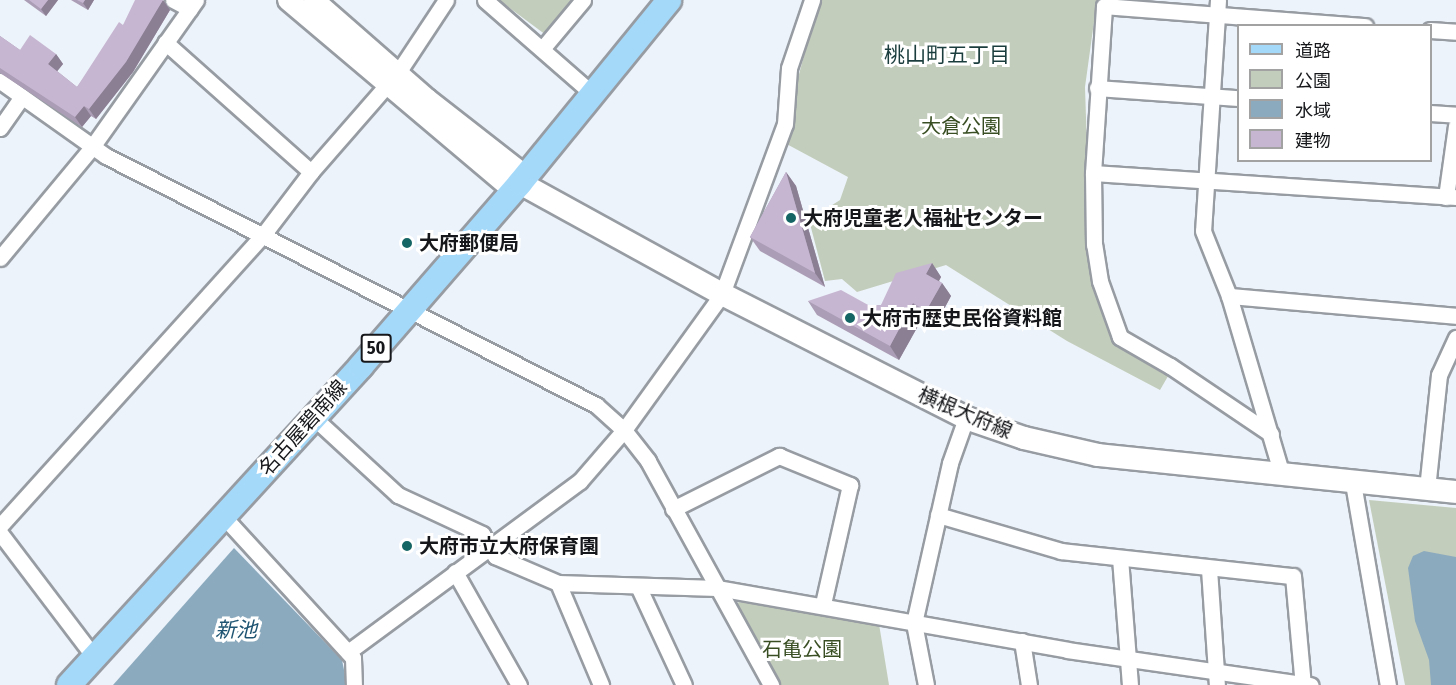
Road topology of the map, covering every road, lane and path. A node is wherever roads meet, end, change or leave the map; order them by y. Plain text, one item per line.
1 (173, 0) edge
2 (288, 0) edge
3 (314, 0) edge
4 (446, 0) edge
5 (485, 0) edge
6 (583, 0) edge
7 (669, 0) edge
8 (812, 0) edge
9 (193, 4) edge
10 (1217, 7) edge
11 (1349, 24) edge
12 (1432, 30) edge
13 (1456, 32) edge
14 (165, 42) junction
15 (542, 49) junction
16 (393, 78) junction
17 (0, 81) edge
18 (1097, 88) junction
19 (594, 95) junction
20 (1212, 96) junction
21 (22, 97) junction
22 (1237, 98) edge
23 (1432, 113) edge
24 (1456, 116) edge
25 (1456, 126) edge
26 (0, 128) edge
27 (92, 147) junction
28 (311, 172) junction
29 (1093, 173) junction
30 (1206, 179) junction
31 (520, 183) junction
32 (1451, 197) edge
33 (263, 235) junction
34 (0, 258) edge
35 (722, 294) junction
36 (1229, 296) junction
37 (407, 312) junction
38 (1456, 316) edge
39 (1456, 338) edge
40 (312, 416) junction
41 (966, 418) junction
42 (624, 430) junction
43 (1271, 434) junction
44 (1282, 475) junction
45 (1353, 483) junction
46 (1427, 489) junction
47 (1456, 492) edge
48 (673, 509) junction
49 (938, 515) junction
50 (224, 517) junction
51 (0, 526) edge
52 (0, 533) edge
53 (488, 548) junction
54 (1120, 558) junction
55 (1209, 569) junction
56 (455, 572) junction
57 (558, 584) junction
58 (638, 586) junction
59 (717, 588) junction
60 (823, 604) junction
61 (914, 623) junction
62 (1022, 641) junction
63 (348, 652) junction
64 (94, 657) junction
65 (1127, 658) junction
66 (1217, 679) edge
67 (359, 682) edge
68 (1306, 684) edge
69 (69, 685) edge
70 (519, 685) edge
71 (601, 685) edge
72 (684, 685) edge
73 (771, 685) edge
74 (926, 685) edge
75 (1029, 685) edge
76 (1130, 685) edge
77 (1388, 685) edge

1 - 9 street
2 - 16 street
3 - 16 street
4 - 16 street
5 - 15 street
6 - 15 street
7 - 19 main road, 名古屋碧南線 / 50
8 - 35 street
9 - 14 street
10 - 11 street
10 - 18 street
10 - 20 street
12 - 13 street
14 - 27 street
14 - 28 street
15 - 19 street
16 - 28 street
16 - 31 street
17 - 21 street
18 - 20 street
18 - 29 street
19 - 31 main road, 名古屋碧南線 / 50
20 - 22 street
20 - 30 street
21 - 26 street
21 - 27 street
23 - 24 street
25 - 32 street
27 - 33 street
27 - 34 street
28 - 33 street
29 - 30 street
29 - 43 street
30 - 32 street
30 - 36 street
31 - 35 main road, 横根大府線
31 - 37 main road, 名古屋碧南線 / 50
33 - 37 street
33 - 51 street
35 - 41 main road, 横根大府線
35 - 42 street
36 - 38 street
36 - 43 street
37 - 40 main road, 名古屋碧南線 / 50
37 - 42 street
39 - 46 street
40 - 50 main road, 名古屋碧南線 / 50
40 - 53 street
41 - 44 main road, 横根大府線
41 - 49 street
42 - 48 street
42 - 53 street
43 - 44 street
44 - 45 main road, 横根大府線
45 - 46 main road, 横根大府線
45 - 77 street
46 - 47 main road, 横根大府線
48 - 59 street
48 - 60 street
49 - 54 street
49 - 61 street
50 - 63 street
50 - 64 main road, 名古屋碧南線 / 50
52 - 64 street
53 - 56 street
53 - 57 street
54 - 55 street
54 - 65 street
55 - 66 street
55 - 68 street
56 - 63 street
56 - 70 street
57 - 58 street
57 - 71 street
58 - 59 street
58 - 72 street
59 - 60 street
59 - 73 street
60 - 61 street
61 - 62 street
61 - 74 street
62 - 65 street
62 - 75 street
63 - 67 street
64 - 69 main road, 名古屋碧南線 / 50
65 - 66 street
65 - 76 street
66 - 68 street

